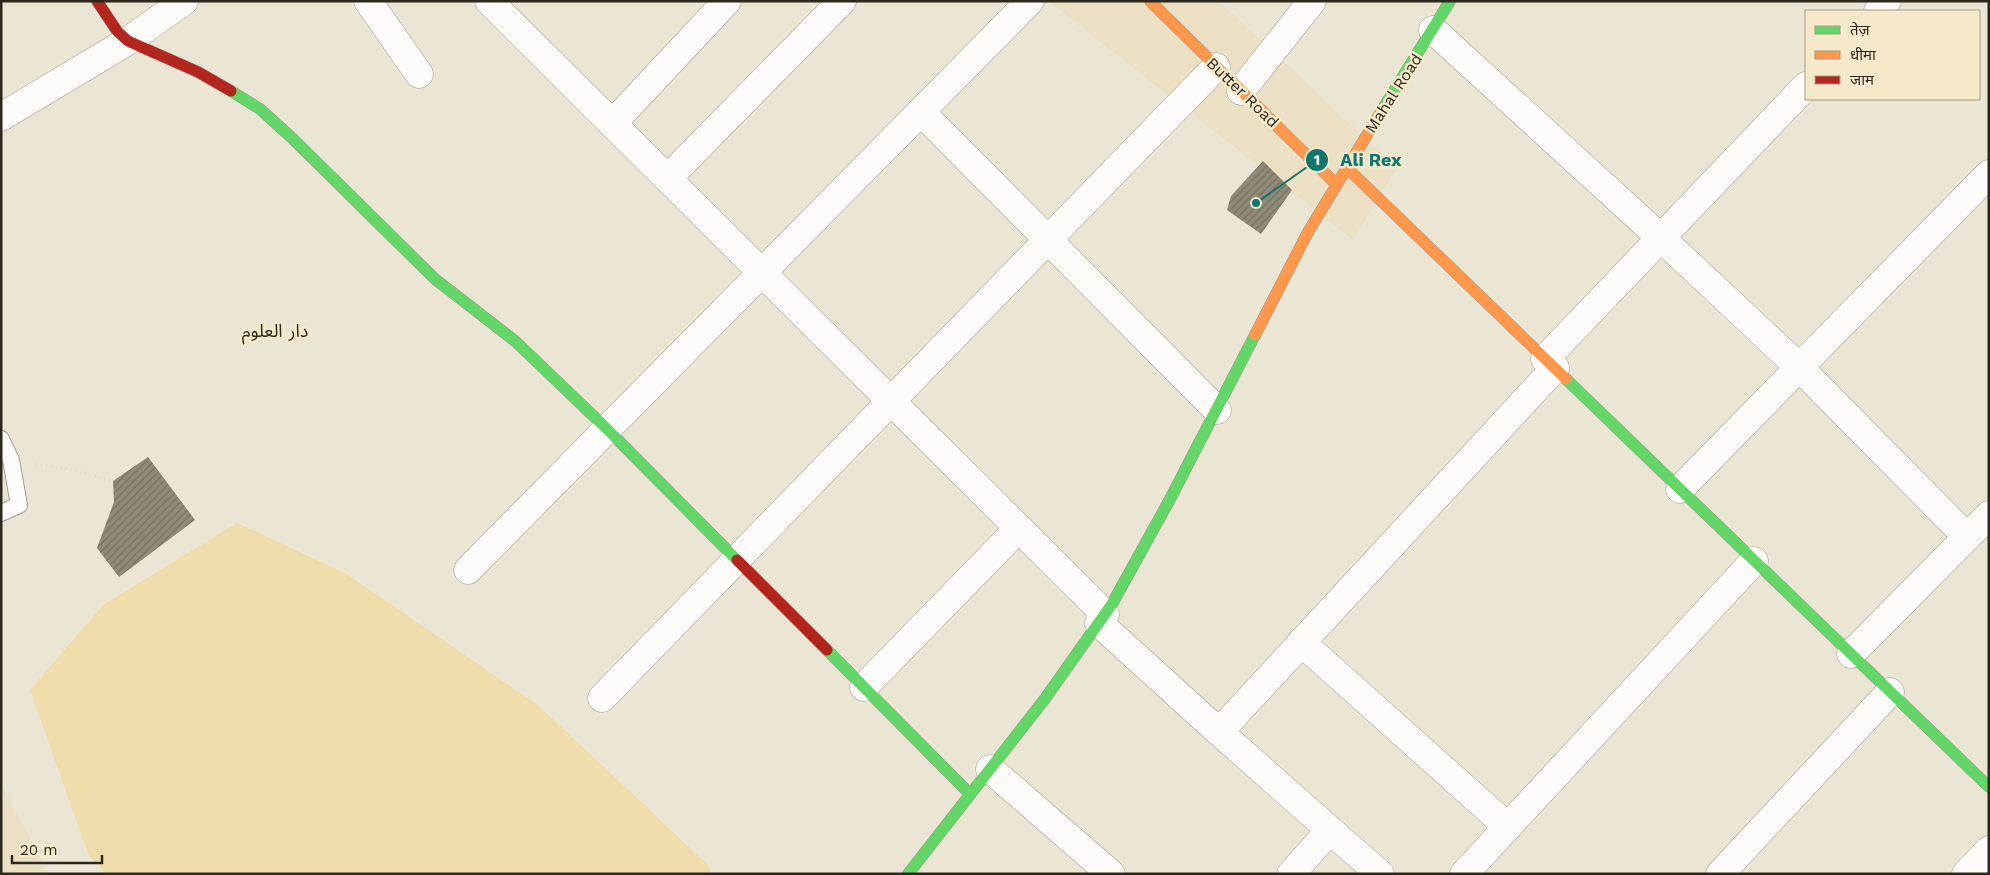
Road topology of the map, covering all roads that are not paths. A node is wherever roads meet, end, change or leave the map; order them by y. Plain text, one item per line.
1 (98, 1) edge
2 (184, 1) edge
3 (368, 1) edge
4 (489, 1) edge
5 (727, 1) edge
6 (842, 1) edge
7 (1030, 1) edge
8 (1150, 1) edge
9 (1312, 1) edge
10 (1450, 1) edge
11 (1888, 1) edge
12 (1879, 10) edge
13 (1433, 30) junction
14 (128, 41) junction
15 (1216, 67) junction
16 (419, 74) dead end
17 (1805, 87) edge
18 (1241, 91) junction
19 (921, 112) junction
20 (1, 117) edge
21 (612, 124) junction
22 (1346, 167) junction
23 (1988, 176) edge
24 (668, 178) junction
25 (1336, 184) junction
26 (1661, 238) junction
27 (1048, 240) junction
28 (761, 274) junction
29 (1550, 364) junction
30 (1799, 367) junction
31 (891, 402) junction
32 (1217, 410) junction
33 (607, 429) junction
34 (1, 439) edge
35 (1680, 489) junction
36 (1, 513) edge
37 (1989, 515) edge
38 (1018, 529) junction
39 (1967, 537) junction
40 (738, 560) junction
41 (1754, 561) junction
42 (468, 570) dead end
43 (1102, 619) junction
44 (1301, 642) junction
45 (1850, 654) junction
46 (864, 687) junction
47 (1890, 692) junction
48 (602, 698) dead end
49 (1219, 732) junction
50 (990, 769) junction
51 (1989, 787) edge
52 (970, 794) junction
53 (1508, 827) junction
54 (1330, 830) junction
55 (1989, 850) edge
56 (908, 874) edge
57 (1110, 874) edge
58 (1291, 874) edge
59 (1380, 874) edge
60 (1464, 874) edge
61 (1720, 874) edge
62 (1966, 874) edge

1 - 14 street
2 - 14 street
3 - 16 street
4 - 21 street
5 - 21 street
6 - 24 street
7 - 19 street
8 - 15 street, Butter Road
9 - 18 street
10 - 13 street, Mahal Road
11 - 12 street
13 - 22 street, Mahal Road
13 - 26 street
14 - 20 street
14 - 33 street
15 - 18 street, Butter Road
15 - 27 street
17 - 26 street
18 - 25 street, Butter Road
19 - 27 street
19 - 28 street
21 - 24 street
22 - 25 street, Mahal Road
22 - 29 street
23 - 30 street
24 - 28 street
25 - 32 street, Mahal Road
26 - 29 street
26 - 30 street
27 - 31 street
27 - 32 street
28 - 31 street
28 - 33 street
29 - 35 street
29 - 44 street
30 - 35 street
30 - 39 street
31 - 38 street
31 - 40 street
32 - 43 street, Mahal Road
33 - 40 street
33 - 42 street
34 - 36 lane
35 - 41 street
37 - 39 street
38 - 43 street
38 - 46 street
39 - 45 street
40 - 46 street
40 - 48 street
41 - 45 street
41 - 53 street
43 - 49 street
43 - 50 street, Mahal Road
44 - 49 street
44 - 53 street
45 - 47 street
46 - 52 street
47 - 51 street
47 - 61 street
49 - 54 street
50 - 52 street, Mahal Road
50 - 57 street
52 - 56 street, Mahal Road
53 - 60 street
54 - 58 street
54 - 59 street
55 - 62 street

